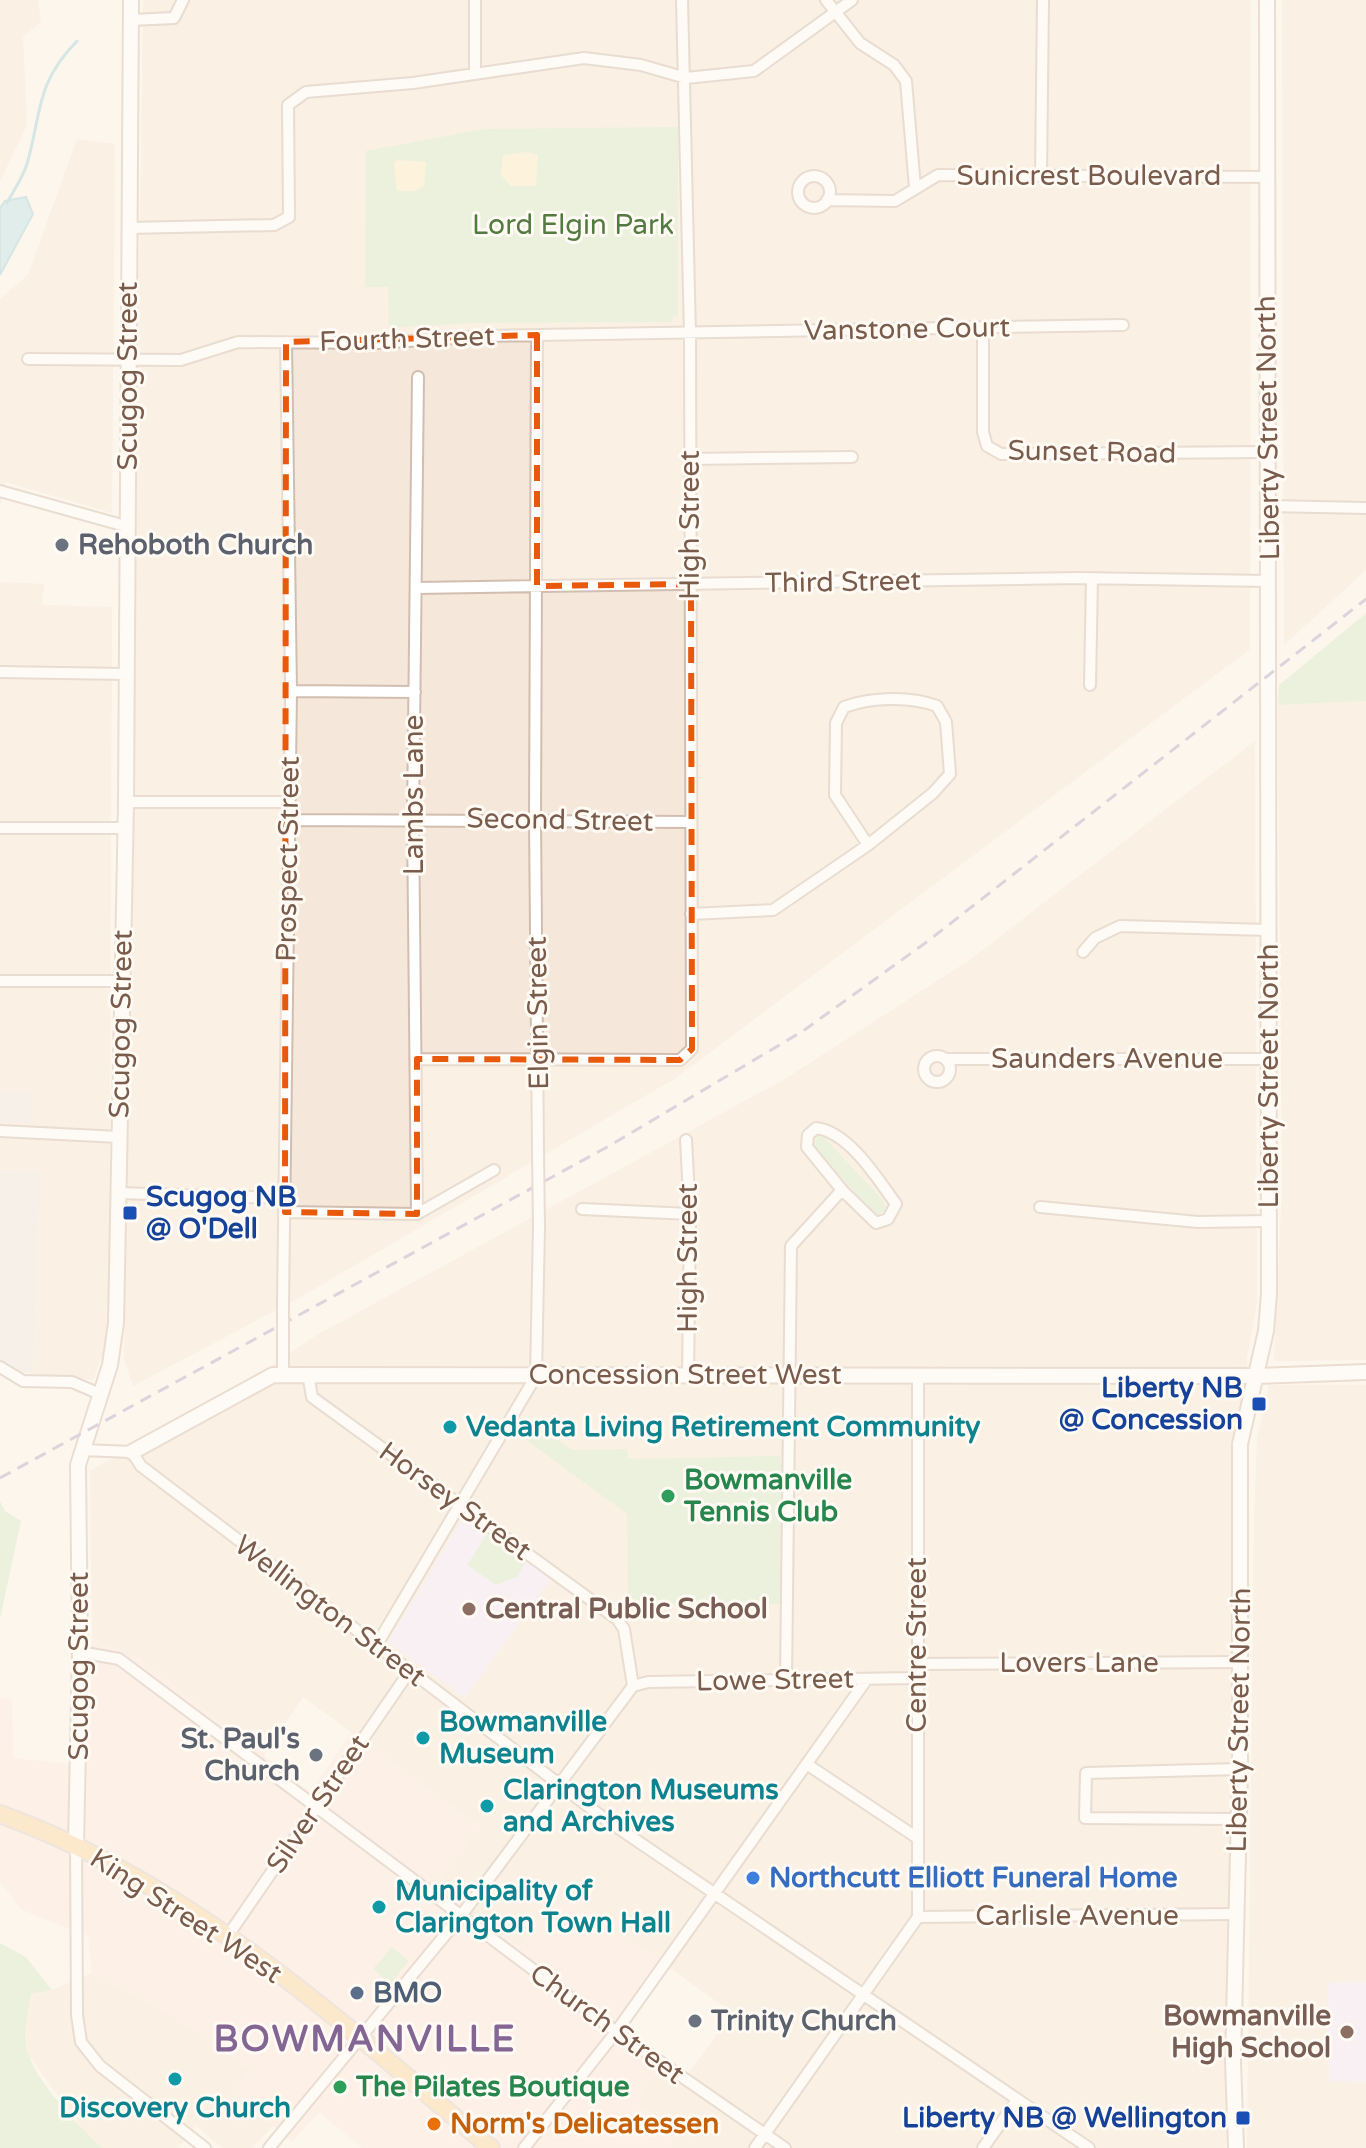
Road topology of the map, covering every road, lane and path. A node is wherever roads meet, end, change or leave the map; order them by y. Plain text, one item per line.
1 (131, 0) edge
2 (183, 0) edge
3 (475, 0) edge
4 (682, 0) edge
5 (826, 0) edge
6 (852, 0) edge
7 (1043, 0) edge
8 (1267, 0) edge
9 (835, 13) junction
10 (131, 20) junction
11 (475, 73) junction
12 (686, 78) junction
13 (1041, 176) junction
14 (1266, 177) junction
15 (915, 188) junction
16 (827, 200) dead end
17 (128, 228) junction
18 (1123, 325) dead end
19 (983, 329) junction
20 (690, 334) junction
21 (537, 335) junction
22 (286, 342) junction
23 (28, 359) dead end
24 (127, 361) junction
25 (418, 377) dead end
26 (1267, 452) junction
27 (852, 457) dead end
28 (689, 459) junction
29 (0, 491) edge
30 (1268, 506) junction
31 (1366, 508) edge
32 (129, 527) junction
33 (1092, 578) junction
34 (1269, 581) junction
35 (691, 584) junction
36 (537, 585) junction
37 (416, 588) junction
38 (0, 672) edge
39 (126, 674) junction
40 (1090, 685) dead end
41 (291, 691) junction
42 (415, 692) junction
43 (126, 802) junction
44 (288, 802) junction
45 (413, 818) junction
46 (288, 820) junction
47 (535, 820) junction
48 (689, 822) junction
49 (0, 828) edge
50 (126, 828) junction
51 (868, 845) junction
52 (691, 914) junction
53 (1269, 930) junction
54 (1083, 952) dead end
55 (0, 981) edge
56 (121, 981) junction
57 (417, 1059) junction
58 (945, 1059) dead end
59 (1268, 1059) junction
60 (539, 1060) junction
61 (0, 1131) edge
62 (119, 1137) junction
63 (686, 1140) dead end
64 (494, 1170) dead end
65 (842, 1190) junction
66 (118, 1193) junction
67 (285, 1198) junction
68 (1040, 1207) dead end
69 (582, 1209) dead end
70 (285, 1212) junction
71 (417, 1214) junction
72 (690, 1214) junction
73 (1269, 1221) junction
74 (0, 1367) edge
75 (1366, 1372) edge
76 (308, 1374) junction
77 (918, 1374) junction
78 (283, 1375) junction
79 (788, 1375) junction
80 (536, 1376) junction
81 (688, 1376) junction
82 (1257, 1376) junction
83 (100, 1394) junction
84 (82, 1450) junction
85 (132, 1452) junction
86 (460, 1504) junction
87 (376, 1646) junction
88 (80, 1652) junction
89 (1240, 1662) junction
90 (918, 1664) junction
91 (409, 1672) junction
92 (918, 1678) junction
93 (867, 1679) junction
94 (786, 1681) junction
95 (633, 1686) junction
96 (808, 1765) junction
97 (1240, 1769) junction
98 (560, 1785) junction
99 (315, 1808) junction
100 (0, 1814) edge
101 (1238, 1819) junction
102 (916, 1837) junction
103 (76, 1844) junction
104 (715, 1895) junction
105 (1237, 1914) junction
106 (460, 1917) junction
107 (918, 1917) junction
108 (227, 1937) junction
109 (863, 1996) junction
110 (616, 2032) junction
111 (362, 2038) junction
112 (1017, 2100) junction
113 (765, 2135) junction
114 (205, 2148) edge
115 (269, 2148) edge
116 (491, 2148) edge
117 (524, 2148) edge
118 (755, 2148) edge
119 (785, 2148) edge
120 (983, 2148) edge
121 (1089, 2148) edge
122 (1236, 2148) edge

1 - 10 street, Scugog Street
2 - 10 street
3 - 11 street
4 - 12 street, High Street
5 - 9 street
6 - 9 street
7 - 13 street
8 - 14 street, Liberty Street North
9 - 12 street
9 - 15 street
10 - 17 street, Scugog Street
11 - 12 street
11 - 17 street
12 - 20 street, High Street
13 - 14 street, Sunicrest Boulevard
13 - 15 street, Sunicrest Boulevard
14 - 26 street, Liberty Street North
15 - 16 street, Sunicrest Boulevard
17 - 24 street, Scugog Street
18 - 19 street, Vanstone Court
19 - 20 street, Vanstone Court
19 - 26 street, Sunset Road
20 - 21 street, Fourth Street
20 - 28 street, High Street
21 - 22 street, Fourth Street
21 - 36 street, Elgin Street
22 - 24 street, Fourth Street
22 - 41 street, Prospect Street
23 - 24 street, Fourth Street
24 - 32 street, Scugog Street
25 - 37 street, Lambs Lane
26 - 30 street, Liberty Street North
27 - 28 street
28 - 35 street, High Street
29 - 32 street
30 - 31 street
30 - 34 street, Liberty Street North
32 - 39 street, Scugog Street
33 - 34 street, Third Street
33 - 35 street, Third Street
33 - 40 street
34 - 53 street, Liberty Street North
35 - 36 street, Third Street
35 - 48 street, High Street
36 - 37 street, Third Street
36 - 47 street, Elgin Street
37 - 42 street, Lambs Lane
38 - 39 street
39 - 43 street, Scugog Street
41 - 42 street
41 - 44 street, Prospect Street
42 - 45 street, Lambs Lane
43 - 44 street
43 - 50 street, Scugog Street
44 - 46 street, Prospect Street
45 - 46 street, Second Street
45 - 47 street, Second Street
45 - 57 street, Lambs Lane
46 - 67 street, Prospect Street
47 - 48 street, Second Street
47 - 60 street, Elgin Street
48 - 52 street, High Street
49 - 50 street
50 - 56 street, Scugog Street
51 - 51 street
51 - 52 street
52 - 60 street, High Street
53 - 54 street
53 - 59 street, Liberty Street North
55 - 56 street
56 - 62 street, Scugog Street
57 - 60 street
57 - 71 street, Lambs Lane
58 - 59 street, Saunders Avenue
59 - 73 street, Liberty Street North
60 - 80 street, Elgin Street, bridge
61 - 62 street
62 - 66 street, Scugog Street
63 - 72 street, High Street
64 - 71 street
65 - 65 street
65 - 79 street
66 - 67 street
66 - 83 street, Scugog Street
67 - 70 street, Prospect Street
68 - 73 street
69 - 72 street
70 - 71 street
70 - 78 street, Prospect Street, bridge
72 - 81 street, High Street
73 - 82 street, Liberty Street North
74 - 83 street
75 - 82 street, Concession Street West
76 - 78 street, Concession Street West
76 - 80 street, Concession Street West
76 - 86 street, Horsey Street
77 - 79 street, Concession Street West
77 - 82 street, Concession Street West
77 - 90 street, Centre Street
78 - 85 street, Concession Street West
79 - 81 street, Concession Street West
79 - 94 street
80 - 81 street, Concession Street West
80 - 86 street, Elgin Street
82 - 89 street, Liberty Street North
83 - 84 street, Scugog Street
84 - 85 street
84 - 88 street, Scugog Street
85 - 87 street, Wellington Street
86 - 87 street, Elgin Street
86 - 95 street, Horsey Street
87 - 91 street, Wellington Street
88 - 99 street, Church Street
88 - 103 street, Scugog Street
89 - 90 street, Lovers Lane
89 - 97 street, Liberty Street North
90 - 92 street, Centre Street
91 - 98 street, Wellington Street
91 - 99 street, Silver Street
92 - 93 street, Lowe Street
92 - 102 street, Centre Street
93 - 94 street, Lowe Street
93 - 96 street
94 - 95 street, Lowe Street
95 - 98 street
96 - 102 street
96 - 104 street
97 - 101 street, Liberty Street North
97 - 101 street
98 - 104 street, Wellington Street
98 - 106 street
99 - 106 street, Church Street
99 - 108 street, Silver Street
100 - 103 main road, King Street West
101 - 105 street, Liberty Street North
102 - 107 street, Centre Street
103 - 108 main road, King Street West
103 - 114 street, Scugog Street
104 - 109 street, Wellington Street
104 - 110 street
105 - 107 street, Carlisle Avenue
105 - 122 street, Liberty Street North
106 - 110 street, Church Street
106 - 111 street
107 - 109 street
108 - 111 main road, King Street West
109 - 112 street, Wellington Street
109 - 113 street
110 - 113 street, Church Street
110 - 117 street
111 - 115 street
111 - 116 main road, King Street West
112 - 120 street
112 - 121 street, Wellington Street
113 - 118 street
113 - 119 street, Church Street

